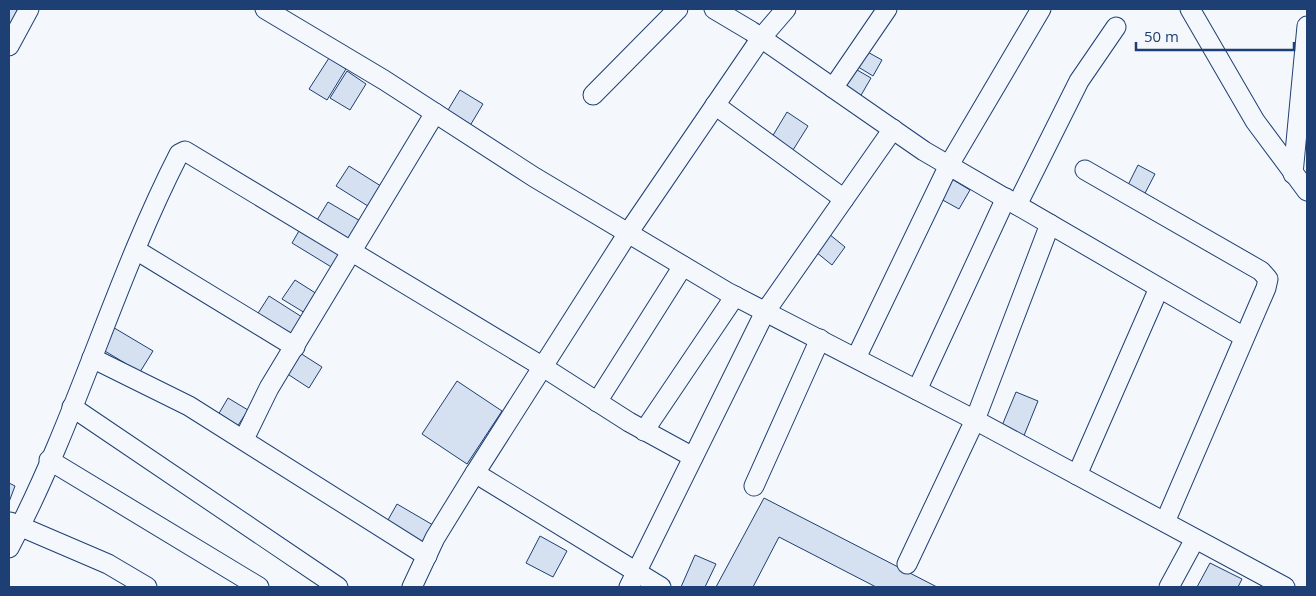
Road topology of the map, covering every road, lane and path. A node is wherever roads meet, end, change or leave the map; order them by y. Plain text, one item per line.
1 (29, 9) edge
2 (265, 9) edge
3 (678, 9) edge
4 (714, 9) edge
5 (786, 9) edge
6 (887, 9) edge
7 (1041, 9) edge
8 (1190, 9) edge
9 (1307, 26) edge
10 (1116, 27) dead end
11 (761, 38) junction
12 (10, 42) edge
13 (834, 88) junction
14 (593, 95) dead end
15 (715, 104) junction
16 (435, 113) junction
17 (893, 129) junction
18 (949, 165) junction
19 (1085, 170) dead end
20 (1293, 174) junction
21 (1307, 191) edge
22 (844, 199) junction
23 (1012, 202) junction
24 (1050, 224) junction
25 (628, 233) junction
26 (136, 250) junction
27 (353, 252) junction
28 (683, 266) junction
29 (1159, 288) junction
30 (735, 296) junction
31 (765, 312) junction
32 (1244, 336) junction
33 (820, 339) junction
34 (294, 347) junction
35 (92, 358) junction
36 (856, 358) junction
37 (543, 367) junction
38 (917, 390) junction
39 (597, 402) junction
40 (72, 407) junction
41 (975, 420) junction
42 (644, 431) junction
43 (244, 439) junction
44 (693, 457) junction
45 (49, 460) junction
46 (475, 473) junction
47 (1077, 475) junction
48 (754, 486) dead end
49 (1165, 522) junction
50 (15, 524) edge
51 (1195, 538) junction
52 (9, 548) edge
53 (427, 556) junction
54 (907, 564) dead end
55 (632, 580) edge
56 (147, 587) edge
57 (259, 587) edge
58 (338, 587) edge
59 (412, 587) edge
60 (661, 587) edge
61 (1169, 587) edge
62 (1285, 587) edge

1 - 12 street
2 - 16 street
3 - 14 street
4 - 11 street
5 - 11 street
6 - 13 street
7 - 18 street
8 - 20 street
9 - 20 street
10 - 23 street
11 - 13 street
11 - 15 street
13 - 17 street
15 - 22 street
15 - 25 street
16 - 25 street
16 - 27 street
17 - 18 street
17 - 22 street
18 - 23 street
18 - 36 street
19 - 32 street
20 - 21 street
22 - 31 street
23 - 24 street
23 - 38 street
24 - 29 street
24 - 41 street
25 - 28 street
25 - 37 street
26 - 27 street
26 - 34 street
26 - 35 street
27 - 34 street
27 - 37 street
28 - 30 street
28 - 39 street
29 - 32 street
29 - 47 street
30 - 31 street
30 - 42 street
31 - 33 street
31 - 44 street
32 - 49 street
33 - 36 street
33 - 48 street
34 - 43 street
35 - 40 street
35 - 43 street
36 - 38 street
37 - 39 street
37 - 46 street
38 - 41 street
39 - 42 street
40 - 45 street
40 - 58 street
41 - 47 street
41 - 54 street
42 - 44 street
43 - 53 street
44 - 55 street
45 - 50 street
45 - 57 street
46 - 53 street
46 - 55 street
47 - 49 street
49 - 51 street
50 - 52 street
50 - 56 street
51 - 61 street
51 - 62 street
53 - 59 street
55 - 60 street

